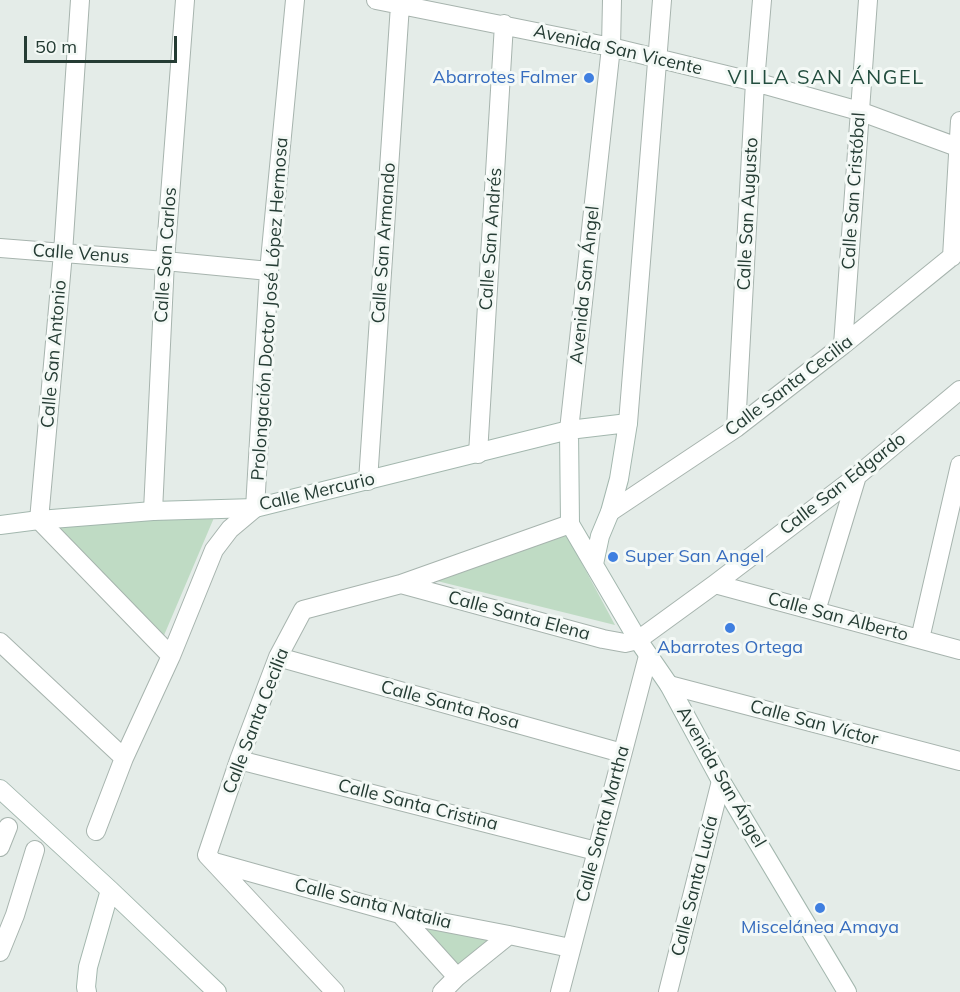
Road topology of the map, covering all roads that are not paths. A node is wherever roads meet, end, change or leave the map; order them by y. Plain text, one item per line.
1 (80, 0) edge
2 (185, 0) edge
3 (295, 0) edge
4 (376, 0) edge
5 (612, 0) edge
6 (662, 0) edge
7 (762, 0) edge
8 (868, 0) edge
9 (400, 5) junction
10 (504, 24) junction
11 (611, 47) junction
12 (658, 58) junction
13 (755, 82) junction
14 (859, 111) junction
15 (960, 121) edge
16 (959, 148) edge
17 (0, 248) edge
18 (63, 253) junction
19 (956, 254) edge
20 (165, 261) junction
21 (269, 271) junction
22 (843, 345) junction
23 (960, 390) edge
24 (628, 423) junction
25 (736, 428) junction
26 (569, 430) junction
27 (478, 454) junction
28 (960, 465) edge
29 (857, 476) junction
30 (368, 481) junction
31 (255, 508) junction
32 (153, 511) junction
33 (610, 512) junction
34 (39, 520) junction
35 (570, 524) junction
36 (0, 525) edge
37 (594, 564) junction
38 (401, 584) junction
39 (716, 585) junction
40 (816, 611) junction
41 (920, 639) junction
42 (638, 640) junction
43 (0, 642) edge
44 (960, 650) edge
45 (171, 656) junction
46 (648, 656) junction
47 (278, 657) junction
48 (669, 685) junction
49 (622, 753) junction
50 (124, 758) junction
51 (239, 760) junction
52 (960, 761) edge
53 (722, 781) junction
54 (0, 789) edge
55 (8, 827) dead end
56 (96, 831) dead end
57 (0, 847) edge
58 (34, 850) dead end
59 (596, 851) junction
60 (213, 861) junction
61 (110, 890) junction
62 (8, 914) edge
63 (400, 914) junction
64 (509, 935) junction
65 (570, 948) junction
66 (0, 952) edge
67 (457, 977) junction
68 (86, 990) edge
69 (217, 992) edge
70 (335, 992) edge
71 (442, 992) edge
72 (560, 992) edge
73 (668, 992) edge
74 (847, 992) edge

1 - 18 street, Calle San Antonio
2 - 20 street, Calle San Carlos
3 - 21 street, Prolongación Doctor José López Hermosa
4 - 9 street, Avenida San Vicente
5 - 11 street, Avenida San Ángel
6 - 12 street
7 - 13 street, Calle San Augusto
8 - 14 street, Calle San Cristóbal
9 - 10 street, Avenida San Vicente
9 - 30 street, Calle San Armando
10 - 11 street, Avenida San Vicente
10 - 27 street, Calle San Andrés
11 - 12 street, Avenida San Vicente
11 - 26 street, Avenida San Ángel
12 - 13 street, Avenida San Vicente
12 - 24 street
13 - 14 street, Avenida San Vicente
13 - 25 street, Calle San Augusto
14 - 16 street, Avenida San Vicente
14 - 22 street, Calle San Cristóbal
15 - 16 street
16 - 19 street
17 - 18 street, Calle Venus
18 - 20 street, Calle Venus
18 - 34 street, Calle San Antonio
19 - 22 street, Calle Santa Cecilia
20 - 21 street, Calle Venus
20 - 32 street, Calle San Carlos
21 - 31 street, Prolongación Doctor José López Hermosa
22 - 25 street, Calle Santa Cecilia
23 - 29 street, Calle San Edgardo
24 - 26 street, Calle Mercurio
24 - 33 street
25 - 33 street, Calle Santa Cecilia
26 - 27 street, Calle Mercurio
26 - 35 street, Avenida San Ángel
27 - 30 street, Calle Mercurio
28 - 41 street
29 - 39 street, Calle San Edgardo
29 - 40 street
30 - 31 street, Calle Mercurio
31 - 32 street, Calle Mercurio
31 - 45 street
32 - 34 street, Calle Mercurio
33 - 37 street
34 - 36 street, Calle Mercurio
34 - 45 street
35 - 37 street, Avenida San Ángel
35 - 38 street, Calle Santa Cecilia
37 - 42 street, Avenida San Ángel
38 - 42 street, Calle Santa Elena
38 - 47 street, Calle Santa Cecilia
39 - 40 street, Calle San Alberto
39 - 42 street, Calle San Edgardo
40 - 41 street, Calle San Alberto
41 - 44 street, Calle San Alberto
42 - 46 street, Avenida San Ángel
43 - 50 street
45 - 50 street
46 - 48 street, Avenida San Ángel
46 - 49 street, Calle Santa Martha
47 - 49 street, Calle Santa Rosa
47 - 51 street, Calle Santa Cecilia
48 - 52 street, Calle San Víctor
48 - 53 street, Avenida San Ángel
49 - 59 street, Calle Santa Martha
50 - 56 street
51 - 59 street, Calle Santa Cristina
51 - 60 street, Calle Santa Cecilia
53 - 73 street, Calle Santa Lucía
53 - 74 street, Avenida San Ángel
54 - 61 street
55 - 57 street
58 - 62 street
59 - 65 street, Calle Santa Martha
60 - 63 street, Calle Santa Natalia
60 - 70 street
61 - 68 street
61 - 69 street
62 - 66 street
63 - 64 street, Calle Santa Natalia
63 - 67 street
64 - 65 street, Calle Santa Natalia
64 - 67 street
65 - 72 street, Calle Santa Martha
67 - 71 street

